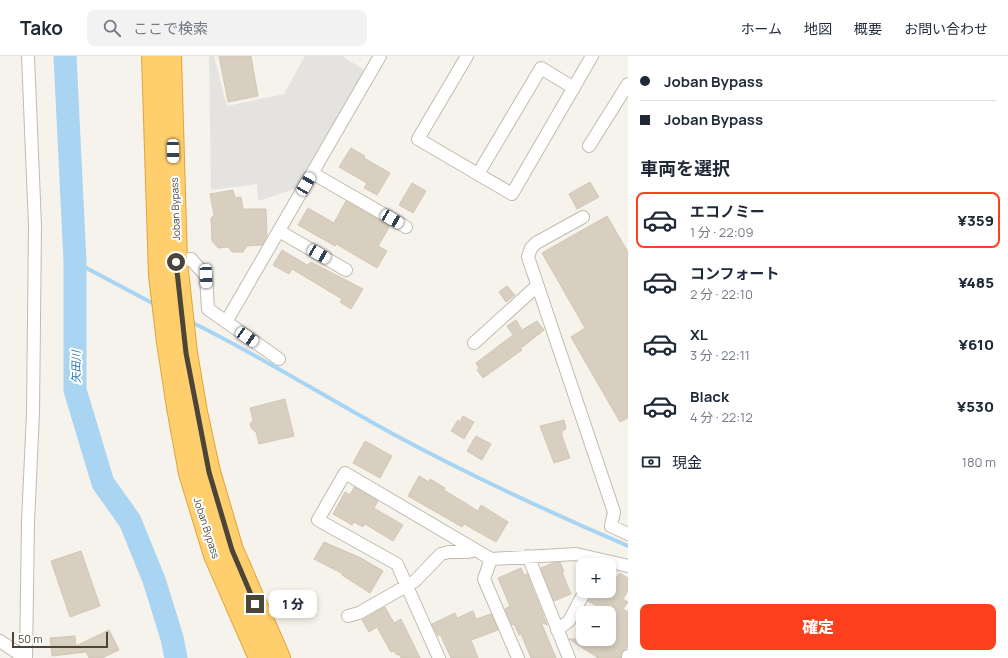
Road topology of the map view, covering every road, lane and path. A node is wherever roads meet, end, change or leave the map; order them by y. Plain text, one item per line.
1 (28, 56) edge
2 (154, 56) edge
3 (170, 56) edge
4 (380, 56) edge
5 (467, 56) edge
6 (592, 56) edge
7 (628, 84) edge
8 (574, 88) junction
9 (589, 146) dead end
10 (312, 173) junction
11 (478, 174) junction
12 (583, 217) dead end
13 (406, 227) dead end
14 (279, 231) junction
15 (168, 268) junction
16 (346, 270) dead end
17 (537, 286) junction
18 (226, 322) junction
19 (474, 343) dead end
20 (279, 359) dead end
21 (628, 534) edge
22 (475, 550) junction
23 (528, 556) junction
24 (589, 558) edge
25 (491, 559) junction
26 (616, 564) edge
27 (628, 566) edge
28 (407, 586) junction
29 (581, 598) edge
30 (348, 616) dead end
31 (557, 630) junction
32 (0, 641) edge
33 (25, 658) edge
34 (260, 658) edge
35 (279, 658) edge
36 (439, 658) edge
37 (518, 658) edge
38 (569, 658) edge

1 - 33 street
2 - 15 highway, Joban Bypass
3 - 15 highway, Joban Bypass
4 - 10 street
5 - 11 street
6 - 8 street
7 - 9 street
8 - 11 street
8 - 11 street
10 - 13 street
10 - 14 street
12 - 17 street
14 - 16 street
14 - 18 street
15 - 18 street
15 - 34 highway, Joban Bypass
15 - 35 highway, Joban Bypass
17 - 19 street
17 - 21 street
18 - 20 street
22 - 25 street
22 - 28 street
22 - 28 street
23 - 24 street
23 - 25 street
23 - 31 street
25 - 37 street
26 - 27 street
28 - 30 street
28 - 36 street
29 - 31 street
31 - 38 street
32 - 33 street

